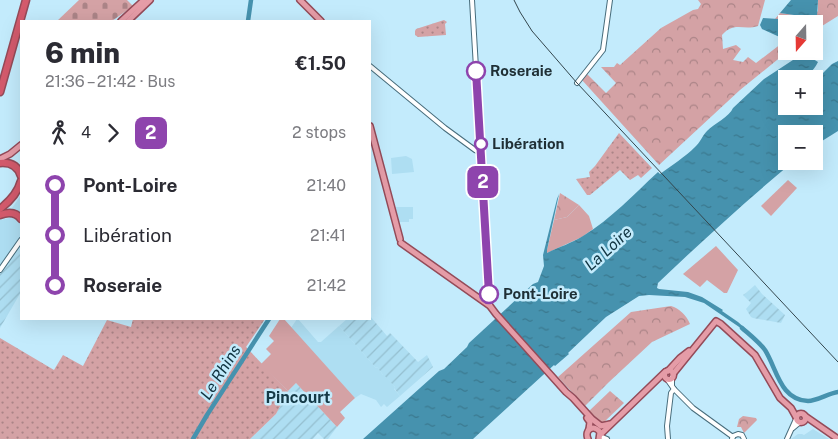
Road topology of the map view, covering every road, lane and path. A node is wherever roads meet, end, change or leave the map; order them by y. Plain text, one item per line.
1 (22, 0) edge
2 (26, 0) edge
3 (144, 0) edge
4 (150, 0) edge
5 (300, 0) edge
6 (472, 0) edge
7 (610, 0) edge
8 (20, 20) edge
9 (122, 20) edge
10 (129, 20) edge
11 (320, 20) edge
12 (20, 21) edge
13 (371, 67) edge
14 (0, 76) edge
15 (577, 83) dead end
16 (0, 92) edge
17 (371, 130) edge
18 (20, 147) edge
19 (481, 152) junction
20 (0, 161) edge
21 (20, 173) edge
22 (20, 183) edge
23 (20, 189) edge
24 (0, 212) edge
25 (20, 218) edge
26 (20, 241) edge
27 (1, 267) edge
28 (488, 303) junction
29 (669, 375) junction
30 (673, 387) junction
31 (585, 413) junction
32 (800, 418) junction
33 (592, 419) junction
34 (608, 426) junction
35 (599, 433) edge
36 (587, 435) edge
37 (732, 438) edge
38 (607, 439) edge
39 (668, 439) edge
40 (744, 439) edge
41 (787, 439) edge
42 (838, 439) edge

1 - 14 highway
2 - 8 highway
3 - 9 main road
4 - 10 main road
5 - 11 main road
6 - 19 street
7 - 15 street
12 - 16 highway
13 - 19 street
17 - 28 main road
18 - 20 main road
19 - 28 street
20 - 21 highway
22 - 24 highway
23 - 24 highway
24 - 25 highway
26 - 27 street
28 - 31 main road
29 - 30 street
29 - 32 main road
29 - 34 main road
30 - 37 street
30 - 39 street
31 - 33 main road
31 - 36 main road
32 - 41 street
32 - 42 main road
33 - 34 main road
33 - 35 main road
34 - 35 main road
35 - 36 main road
35 - 38 street
37 - 40 street

